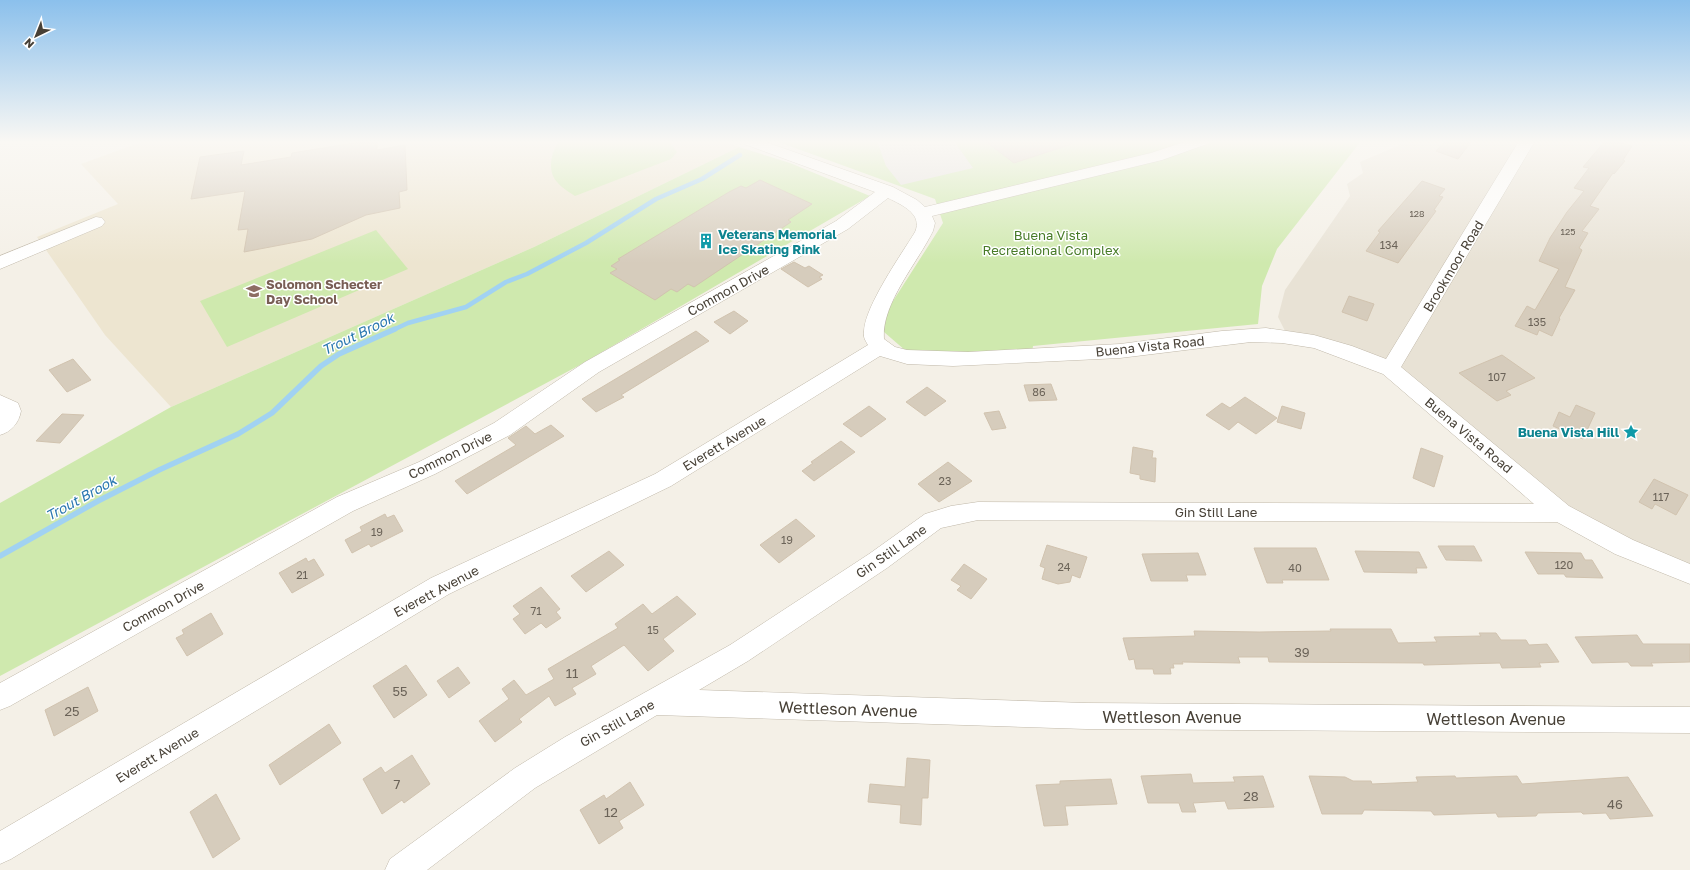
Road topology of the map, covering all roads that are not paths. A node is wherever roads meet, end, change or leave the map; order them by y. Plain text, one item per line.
1 (861, 182) edge
2 (1053, 182) edge
3 (1503, 182) edge
4 (887, 191) junction
5 (922, 213) junction
6 (96, 222) dead end
7 (0, 263) edge
8 (880, 347) junction
9 (1390, 370) junction
10 (0, 403) edge
11 (0, 427) edge
12 (1561, 513) junction
13 (1690, 574) edge
14 (0, 697) edge
15 (654, 702) junction
16 (1690, 720) edge
17 (0, 848) edge
18 (401, 870) edge

1 - 4 street
2 - 5 street
3 - 9 street, Brookmoor Road
4 - 5 street
4 - 14 street, Common Drive
5 - 8 street
6 - 7 street
8 - 9 street, Buena Vista Road
8 - 17 street, Everett Avenue
9 - 12 street, Buena Vista Road
10 - 11 street
12 - 13 street, Buena Vista Road
12 - 15 street, Gin Still Lane
15 - 16 street, Wettleson Avenue
15 - 18 street, Gin Still Lane

